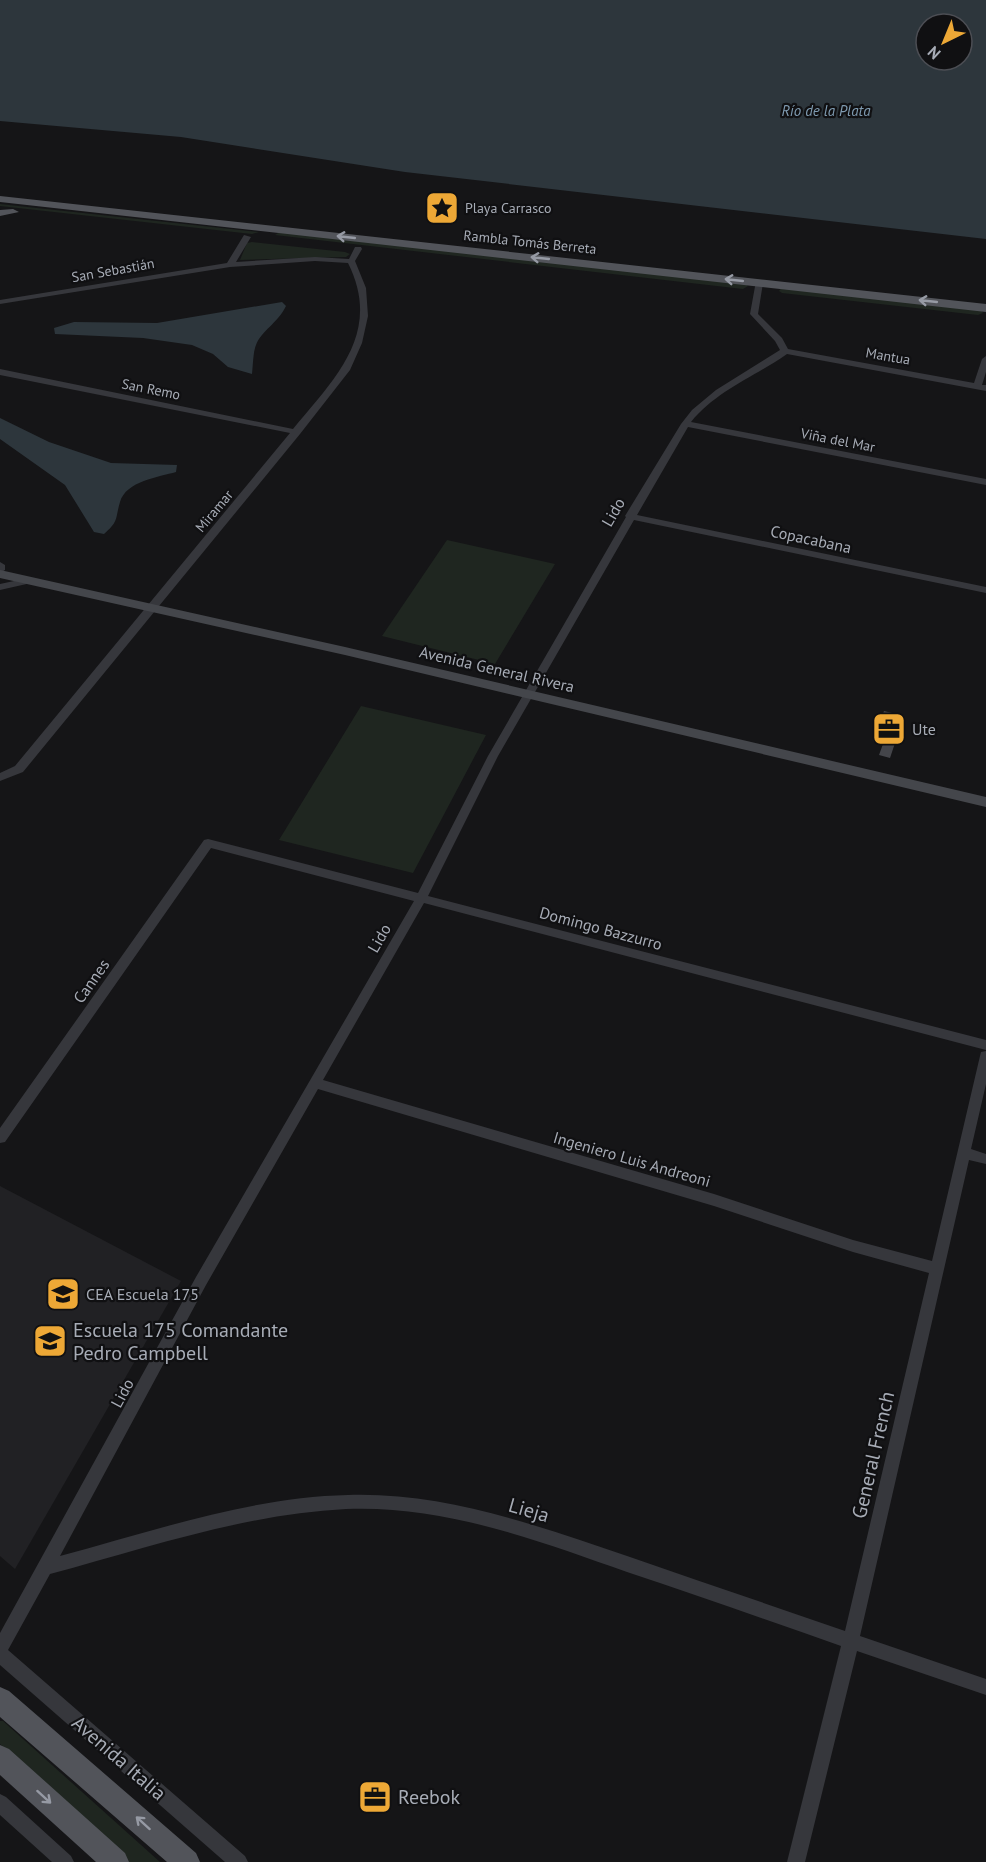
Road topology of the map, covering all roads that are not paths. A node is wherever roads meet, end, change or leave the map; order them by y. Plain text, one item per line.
1 (0, 201) edge
2 (4, 212) edge
3 (270, 228) junction
4 (247, 237) junction
5 (263, 239) junction
6 (358, 249) junction
7 (351, 261) junction
8 (230, 266) junction
9 (758, 288) junction
10 (0, 302) edge
11 (986, 308) edge
12 (986, 319) edge
13 (785, 351) junction
14 (986, 359) edge
15 (0, 372) edge
16 (982, 387) edge
17 (685, 424) junction
18 (297, 432) junction
19 (986, 482) edge
20 (630, 516) junction
21 (0, 565) edge
22 (0, 572) edge
23 (28, 581) junction
24 (0, 587) edge
25 (986, 590) edge
26 (150, 608) junction
27 (530, 695) junction
28 (0, 777) edge
29 (986, 802) edge
30 (208, 843) joint
31 (421, 898) junction
32 (986, 1046) edge
33 (986, 1056) edge
34 (316, 1083) junction
35 (0, 1138) edge
36 (964, 1153) junction
37 (986, 1159) edge
38 (938, 1269) junction
39 (46, 1567) junction
40 (851, 1640) junction
41 (0, 1649) edge
42 (0, 1654) edge
43 (986, 1687) edge
44 (0, 1700) edge
45 (0, 1758) edge
46 (0, 1803) edge
47 (65, 1862) edge
48 (116, 1862) edge
49 (187, 1862) edge
50 (238, 1862) edge
51 (796, 1862) edge

1 - 3 main road, Rambla Tomás Berreta
2 - 4 main road, Rambla Tomás Berreta
3 - 5 main road
9 -> 3 main road, Rambla Tomás Berreta
4 - 5 main road, Rambla Tomás Berreta
4 - 8 street
5 - 6 main road, Rambla Tomás Berreta
6 - 7 street
6 - 9 main road, Rambla Tomás Berreta
7 - 8 street, San Sebastián
7 - 18 street, Miramar
8 - 10 street, San Sebastián
11 -> 9 main road, Rambla Tomás Berreta
9 - 12 main road, Rambla Tomás Berreta
9 - 13 street
13 - 16 street, Mantua
13 - 17 street, Lido
14 - 16 street
15 - 18 street, San Remo
17 - 19 street, Viña del Mar
17 - 20 street, Lido
18 - 26 street, Miramar
20 - 25 street, Copacabana
20 - 27 street, Lido
21 - 22 street
22 - 23 main road, Avenida General Rivera
23 - 24 street
23 - 26 main road, Avenida General Rivera
26 - 27 main road, Avenida General Rivera
26 - 28 street, Miramar
27 - 29 main road, Avenida General Rivera
27 - 31 street, Lido
30 - 31 street, Domingo Bazzurro
30 - 35 street, Cannes
31 - 32 street, Domingo Bazzurro
31 - 34 street, Lido
33 - 36 street, General French
34 - 38 street, Ingeniero Luis Andreoni
34 - 39 street, Lido
36 - 37 street
36 - 38 street, General French
38 - 40 street, General French
39 - 40 street, Lieja
39 - 41 street, Lido
40 - 43 street, Lieja
40 - 51 street, General French
42 - 50 street, Avenida Italia
49 -> 44 main road, Avenida Italia
45 -> 48 main road
46 - 47 street

